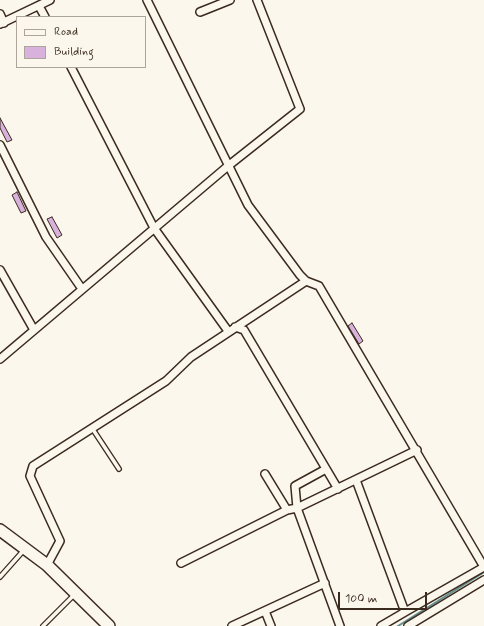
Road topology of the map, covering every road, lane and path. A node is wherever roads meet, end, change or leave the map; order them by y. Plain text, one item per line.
1 (147, 0) edge
2 (230, 0) edge
3 (257, 0) edge
4 (47, 1) edge
5 (39, 6) junction
6 (200, 12) dead end
7 (0, 14) edge
8 (18, 16) edge
9 (44, 16) edge
10 (16, 17) edge
11 (2, 24) edge
12 (72, 68) edge
13 (0, 145) edge
14 (228, 166) junction
15 (154, 228) junction
16 (0, 270) edge
17 (306, 281) junction
18 (82, 289) junction
19 (231, 329) junction
20 (34, 330) junction
21 (0, 359) edge
22 (92, 428) junction
23 (417, 450) junction
24 (326, 469) junction
25 (119, 470) dead end
26 (264, 474) dead end
27 (356, 480) junction
28 (338, 489) junction
29 (297, 508) junction
30 (287, 510) junction
31 (0, 530) edge
32 (25, 549) junction
33 (181, 562) dead end
34 (47, 565) junction
35 (0, 577) edge
36 (484, 580) edge
37 (325, 583) junction
38 (76, 592) junction
39 (264, 611) junction
40 (405, 612) junction
41 (43, 626) edge
42 (109, 626) edge
43 (232, 626) edge
44 (271, 626) edge
45 (340, 626) edge
46 (381, 626) edge
47 (408, 626) edge

1 - 14 street
2 - 6 street
3 - 14 street
4 - 5 street
5 - 8 street
5 - 9 street
7 - 11 street
10 - 11 street
12 - 15 street
13 - 18 street
14 - 15 street
14 - 17 street
15 - 18 street
15 - 19 street
16 - 20 street
17 - 19 street
17 - 23 street
18 - 20 street
19 - 22 street
19 - 24 street
20 - 21 street
22 - 25 lane
22 - 34 street
23 - 27 street
23 - 40 street
24 - 28 street
24 - 29 street
26 - 30 street
27 - 28 street
27 - 40 street
28 - 29 street
29 - 30 street
29 - 37 street
30 - 33 street
31 - 32 main road
32 - 34 main road
32 - 35 lane
34 - 38 main road
36 - 47 street
37 - 39 street
37 - 45 street
38 - 41 lane
38 - 42 main road
39 - 43 street
39 - 44 street
40 - 46 street

